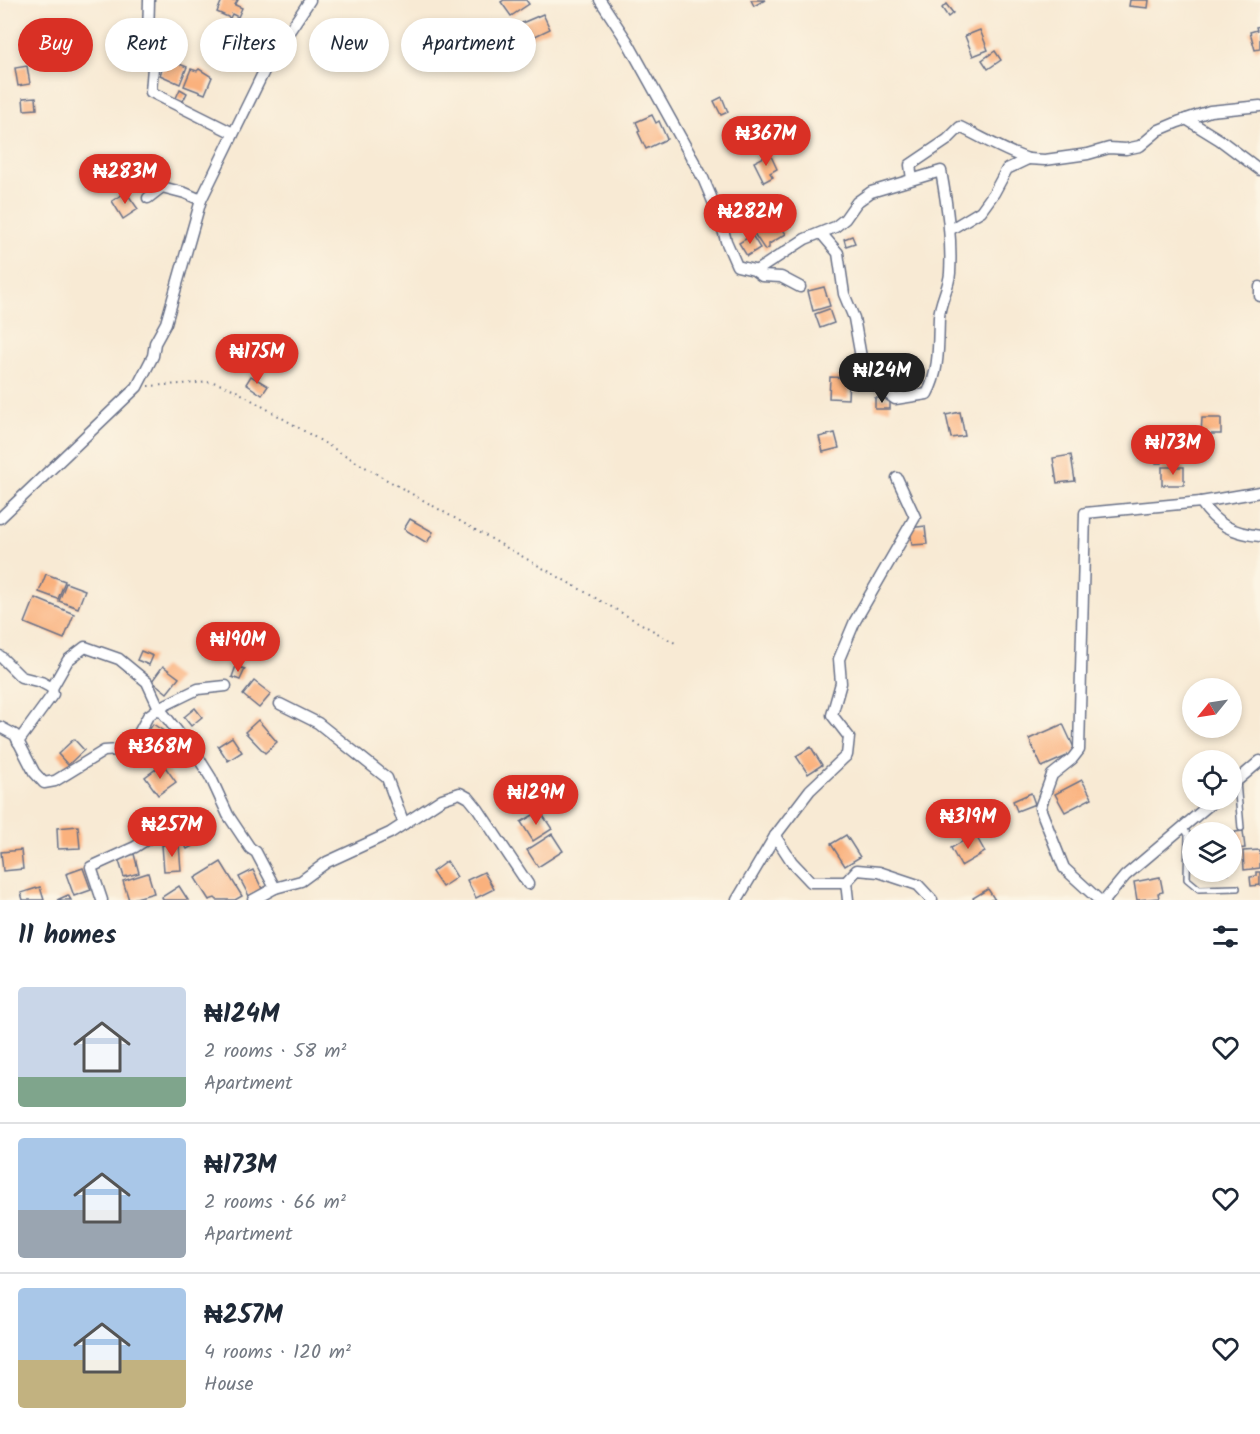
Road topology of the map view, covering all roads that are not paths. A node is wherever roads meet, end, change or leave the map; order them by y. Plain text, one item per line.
1 (148, 0) edge
2 (310, 0) edge
3 (600, 0) edge
4 (1260, 106) edge
5 (1186, 119) junction
6 (233, 133) junction
7 (1028, 159) junction
8 (1260, 170) edge
9 (912, 179) junction
10 (148, 198) dead end
11 (201, 200) junction
12 (951, 228) junction
13 (821, 233) junction
14 (756, 271) junction
15 (800, 287) dead end
16 (1260, 287) edge
17 (1260, 296) edge
18 (897, 478) dead end
19 (1260, 492) edge
20 (1201, 502) junction
21 (0, 518) edge
22 (1260, 536) edge
23 (0, 656) edge
24 (226, 686) dead end
25 (52, 687) junction
26 (280, 705) dead end
27 (159, 708) junction
28 (0, 726) edge
29 (18, 742) junction
30 (1260, 761) edge
31 (1242, 776) edge
32 (1203, 810) edge
33 (1188, 822) edge
34 (404, 824) junction
35 (1182, 827) edge
36 (160, 831) dead end
37 (775, 836) junction
38 (846, 882) junction
39 (1190, 882) edge
40 (528, 884) dead end
41 (275, 888) junction
42 (1237, 888) dead end
43 (102, 900) edge
44 (253, 900) edge
45 (737, 900) edge
46 (848, 900) edge
47 (932, 900) edge
48 (1099, 900) edge
49 (1105, 900) edge

1 - 6 street
2 - 6 street
3 - 14 street
4 - 5 street
5 - 7 street
5 - 8 street
6 - 11 street
7 - 9 street
7 - 12 street
9 - 12 street
9 - 13 street
10 - 11 street
11 - 21 street
12 - 13 street
13 - 14 street
14 - 15 street
16 - 17 street
18 - 37 street
19 - 20 street
20 - 22 street
20 - 48 street
23 - 25 street
24 - 27 street
25 - 27 street
25 - 29 street
26 - 34 street
27 - 29 street
27 - 41 street
28 - 29 street
30 - 31 street
32 - 33 street
34 - 40 street
34 - 41 street
35 - 49 street
36 - 43 street
37 - 38 street
37 - 45 street
38 - 46 street
38 - 47 street
39 - 42 lane
41 - 44 street

